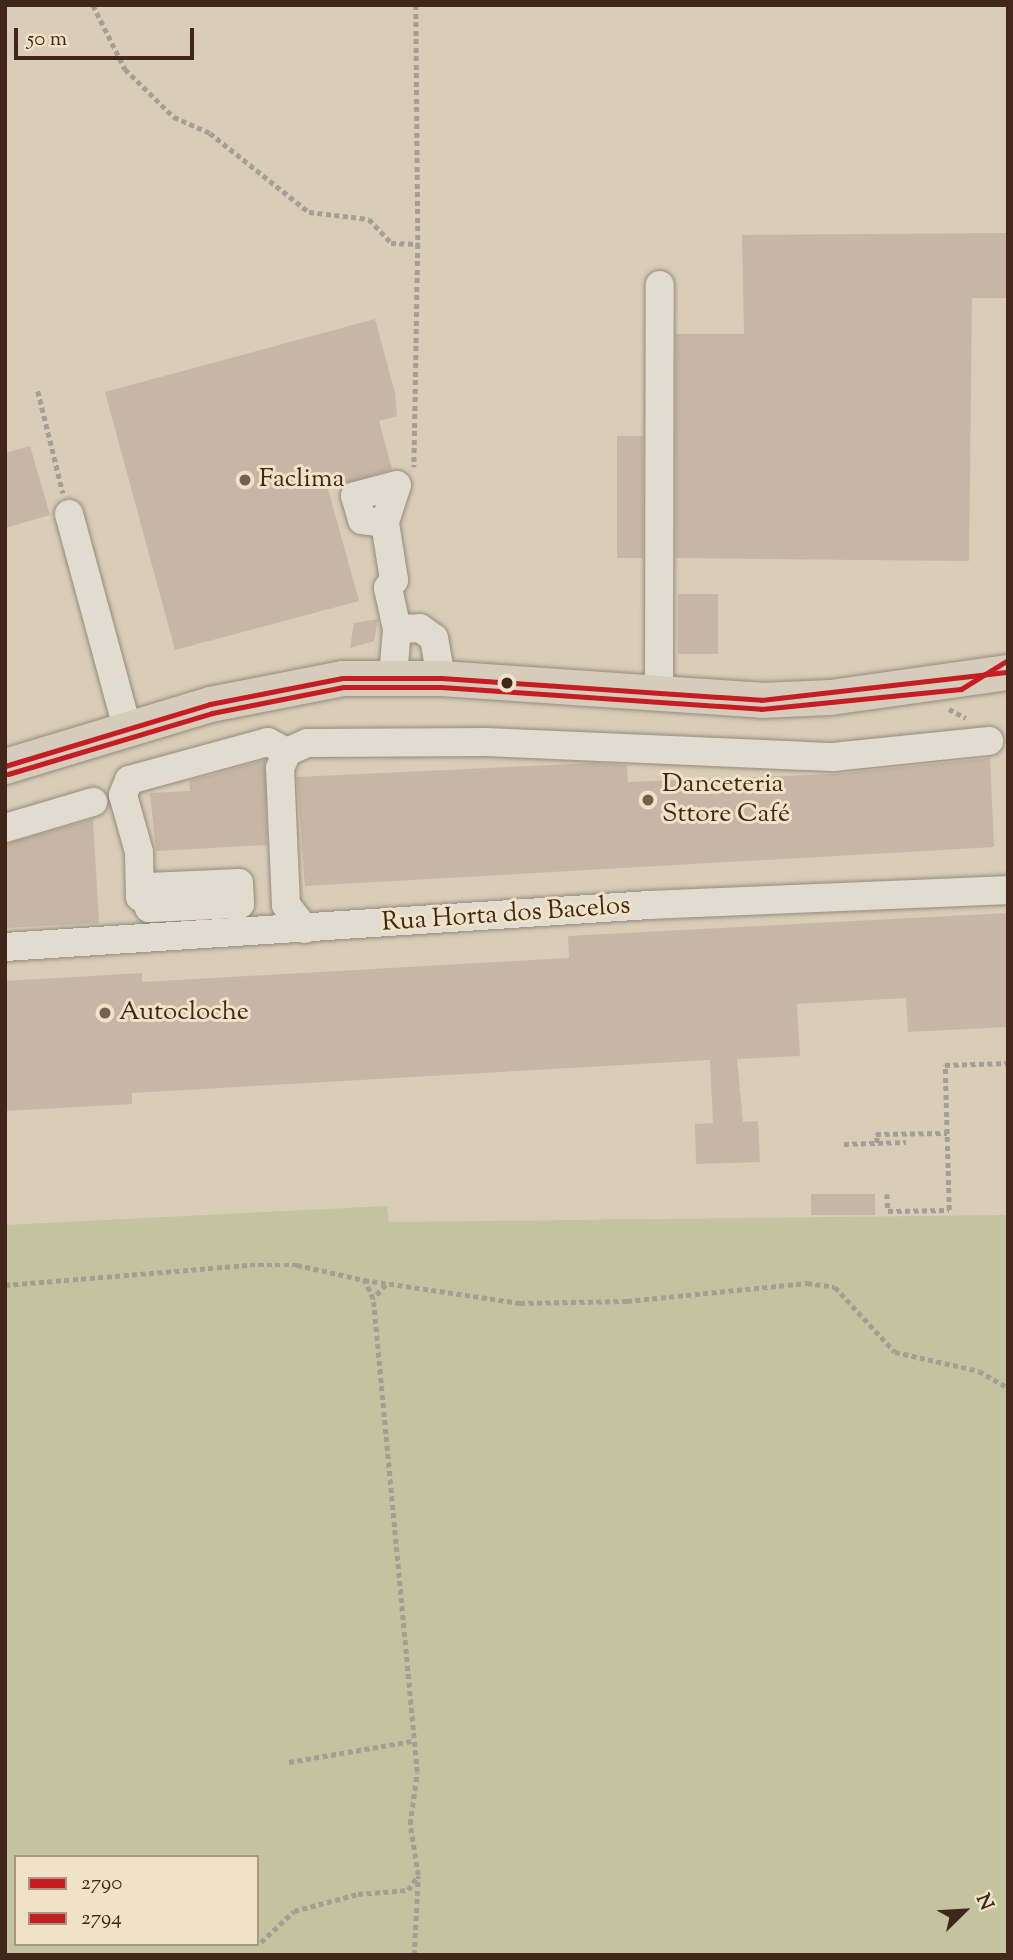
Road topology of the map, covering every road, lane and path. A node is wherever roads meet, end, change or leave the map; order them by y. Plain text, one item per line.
1 (93, 5) edge
2 (416, 5) edge
3 (418, 244) junction
4 (660, 285) dead end
5 (38, 391) dead end
6 (414, 477) dead end
7 (69, 514) joint
8 (384, 523) dead end
9 (397, 629) junction
10 (1008, 650) edge
11 (1008, 672) edge
12 (393, 677) junction
13 (441, 678) junction
14 (959, 680) junction
15 (659, 694) junction
16 (127, 728) junction
17 (989, 741) dead end
18 (287, 752) junction
19 (7, 760) edge
20 (93, 802) dead end
21 (5, 828) edge
22 (1008, 890) edge
23 (161, 902) junction
24 (305, 929) junction
25 (215, 934) junction
26 (174, 936) junction
27 (5, 947) edge
28 (1008, 1063) edge
29 (947, 1133) junction
30 (906, 1142) dead end
31 (877, 1143) junction
32 (844, 1144) dead end
33 (887, 1194) dead end
34 (364, 1280) junction
35 (5, 1284) edge
36 (386, 1286) junction
37 (373, 1299) junction
38 (1008, 1388) edge
39 (412, 1741) junction
40 (289, 1762) dead end
41 (418, 1875) junction
42 (261, 1942) dead end
43 (414, 1955) edge

1 - 3 path
2 - 3 path
3 - 6 path
4 - 15 street
5 - 7 path
7 - 16 street
8 - 9 street
9 - 12 street
9 - 13 street
10 - 14 main road
11 - 14 main road
12 - 13 main road
12 - 16 main road
13 - 15 main road
14 - 15 main road
16 - 19 main road
17 - 18 street
18 - 23 street
18 - 24 street
20 - 21 street
22 - 24 street, Rua Horta dos Bacelos
23 - 25 street
23 - 26 street
24 - 25 street, Rua Horta dos Bacelos
25 - 26 street, Rua Horta dos Bacelos
26 - 27 street, Rua Horta dos Bacelos
28 - 29 path
29 - 31 path
29 - 33 path
30 - 31 path
31 - 32 path
34 - 35 path
34 - 36 path
34 - 37 path
36 - 37 path
36 - 38 path
37 - 39 path
39 - 40 path
39 - 41 path
41 - 42 path
41 - 43 path

